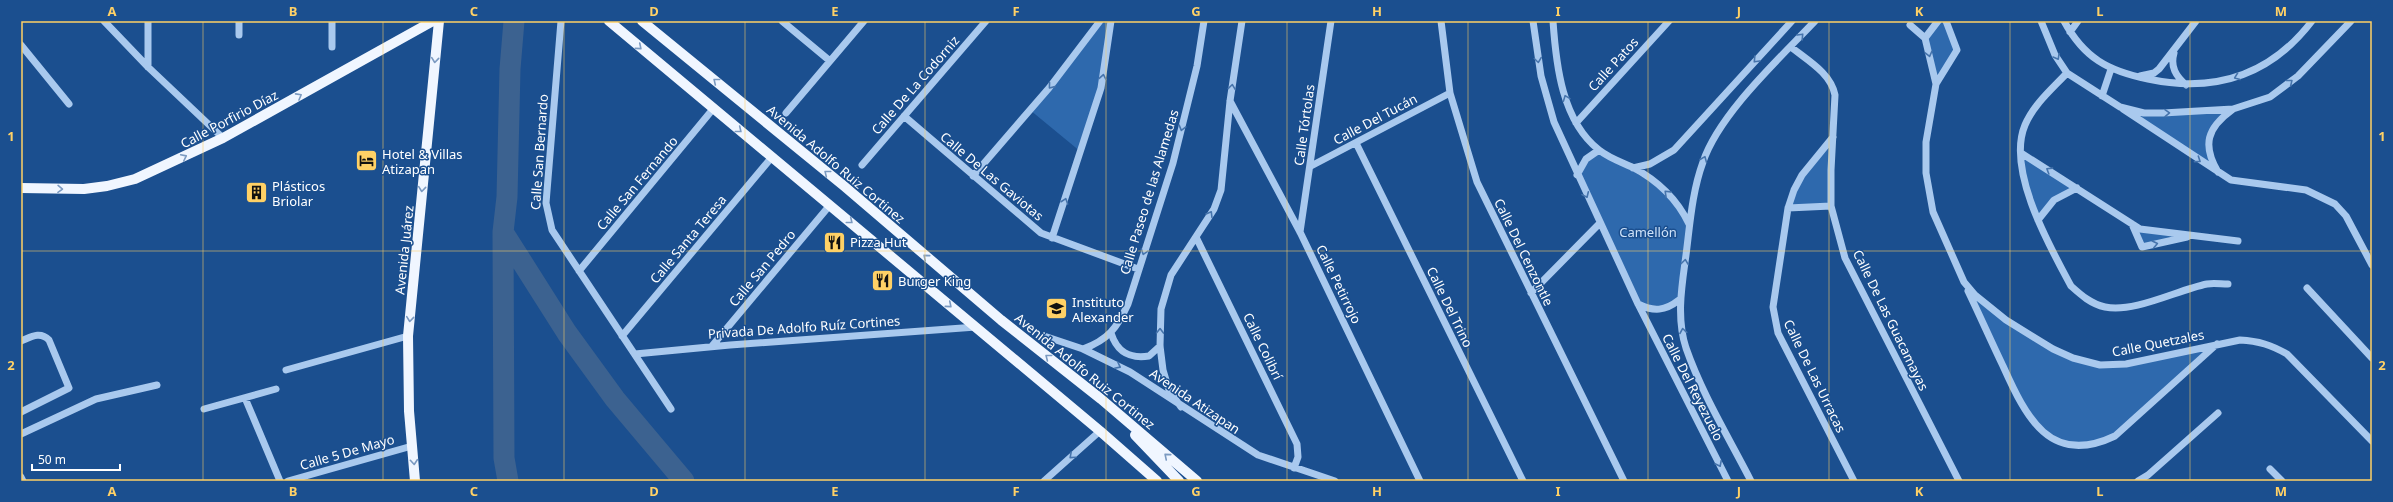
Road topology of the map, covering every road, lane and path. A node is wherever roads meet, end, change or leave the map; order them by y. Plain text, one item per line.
1 (104, 21) edge
2 (148, 21) edge
3 (239, 21) edge
4 (332, 21) edge
5 (433, 21) edge
6 (439, 21) edge
7 (561, 21) edge
8 (609, 21) edge
9 (642, 21) edge
10 (782, 21) edge
11 (864, 21) edge
12 (986, 21) edge
13 (1100, 21) edge
14 (1110, 21) edge
15 (1204, 21) edge
16 (1242, 21) edge
17 (1331, 21) edge
18 (1533, 21) edge
19 (1553, 21) edge
20 (1669, 21) edge
21 (1792, 21) edge
22 (1815, 21) edge
23 (1946, 21) edge
24 (2041, 21) edge
25 (2064, 21) edge
26 (2078, 21) edge
27 (2196, 21) edge
28 (2312, 21) edge
29 (2351, 21) edge
30 (1443, 23) edge
31 (1910, 24) dead end
32 (1936, 24) edge
33 (2070, 32) junction
34 (239, 35) dead end
35 (1924, 38) junction
36 (21, 45) edge
37 (332, 47) dead end
38 (1790, 47) junction
39 (2176, 49) junction
40 (830, 61) junction
41 (148, 67) junction
42 (2111, 69) junction
43 (2067, 73) junction
44 (2134, 76) junction
45 (1936, 84) junction
46 (2186, 85) junction
47 (1450, 93) junction
48 (2102, 96) junction
49 (1230, 101) junction
50 (69, 104) dead end
51 (2120, 107) junction
52 (713, 109) junction
53 (2233, 109) junction
54 (786, 113) dead end
55 (904, 116) junction
56 (1576, 123) junction
57 (1833, 137) junction
58 (223, 138) junction
59 (1356, 143) junction
60 (1599, 150) junction
61 (2021, 153) junction
62 (772, 157) junction
63 (862, 165) dead end
64 (1311, 166) junction
65 (1633, 168) junction
66 (2219, 174) junction
67 (1578, 175) junction
68 (973, 176) junction
69 (21, 188) edge
70 (2077, 188) junction
71 (830, 205) junction
72 (1831, 206) junction
73 (1788, 208) junction
74 (2038, 220) junction
75 (2132, 223) junction
76 (1599, 224) junction
77 (1690, 225) junction
78 (1300, 232) junction
79 (2193, 235) junction
80 (1196, 237) junction
81 (1052, 238) junction
82 (2238, 241) dead end
83 (2372, 264) edge
84 (1138, 269) junction
85 (579, 271) junction
86 (1964, 282) junction
87 (2228, 284) dead end
88 (2307, 288) dead end
89 (1531, 294) junction
90 (1680, 300) junction
91 (1638, 304) junction
92 (976, 327) junction
93 (1111, 333) junction
94 (408, 336) junction
95 (622, 336) junction
96 (1044, 336) dead end
97 (21, 341) edge
98 (2218, 343) junction
99 (712, 346) junction
100 (1160, 346) junction
101 (1083, 349) junction
102 (635, 354) junction
103 (2372, 358) edge
104 (286, 370) dead end
105 (157, 385) dead end
106 (276, 389) dead end
107 (245, 398) junction
108 (1101, 399) junction
109 (1181, 407) junction
110 (204, 409) dead end
111 (671, 409) dead end
112 (21, 412) edge
113 (2218, 413) dead end
114 (1100, 431) junction
115 (21, 434) edge
116 (2372, 441) edge
117 (412, 446) junction
118 (1294, 468) junction
119 (2270, 468) dead end
120 (1954, 470) junction
121 (21, 477) edge
122 (2277, 479) edge
123 (23, 481) edge
124 (280, 481) edge
125 (288, 481) edge
126 (415, 481) edge
127 (1044, 481) edge
128 (1157, 481) edge
129 (1179, 481) edge
130 (1197, 481) edge
131 (1336, 481) edge
132 (1420, 481) edge
133 (1523, 481) edge
134 (1624, 481) edge
135 (1728, 481) edge
136 (1751, 481) edge
137 (1854, 481) edge
138 (1959, 481) edge
139 (1963, 481) edge
140 (2138, 481) edge

1 - 41 street
2 - 41 street
3 - 34 street
4 - 37 street
58 -> 5 main road, Calle Porfirio Díaz
6 -> 94 main road, Avenida Juárez
7 - 85 street, Calle San Bernardo
8 -> 52 main road
108 -> 9 main road, Avenida Adolfo Ruiz Cortinez
10 - 40 street
11 - 40 street
12 - 55 street, Calle De La Codorniz
13 -> 68 street
81 -> 14 street
15 -> 84 street, Calle Paseo de las Alamedas
49 -> 16 street
17 - 64 street, Calle Tórtolas
18 -> 67 street, Calle Del Reyezuelo
56 -> 19 street
20 - 56 street, Calle Patos
21 -> 65 street
38 -> 22 street, Calle Del Reyezuelo
23 - 45 street, Calle Quetzales
24 -> 43 street
25 - 33 street
26 - 33 street
27 - 39 street
28 -> 46 street
53 -> 29 street
30 - 47 street, Calle Del Cenzontle
31 - 35 street
32 - 35 street
33 - 42 street
35 -> 45 street
36 - 50 street
38 - 57 street
77 -> 38 street, Calle Del Reyezuelo
39 - 44 street
39 - 46 street
40 - 54 street
41 - 58 street
42 - 44 street
42 - 48 street
43 - 48 street
43 - 61 street
44 - 46 street
45 - 86 street, Calle Quetzales
47 - 59 street, Calle Del Tucán
47 - 89 street, Calle Del Cenzontle
48 - 51 street
49 - 78 street, Calle Petirrojo
80 -> 49 street
51 -> 53 street
51 -> 66 street
52 -> 62 main road
52 - 85 street, Calle San Fernando
53 - 66 street
55 - 63 street, Calle De La Codorniz
55 - 68 street, Calle De Las Gaviotas
56 - 60 street
57 - 72 street, Calle De Las Guacamayas
57 - 73 street, Calle De Las Urracas
69 -> 58 main road, Calle Porfirio Díaz
59 - 64 street, Calle Del Tucán
59 - 133 street, Calle Del Trino
60 - 65 street
60 - 67 street
70 -> 61 street
61 - 74 street
62 - 71 main road
62 - 95 street, Calle Santa Teresa
64 - 78 street, Calle Tórtolas
77 -> 65 street
66 - 83 street
67 -> 76 street, Calle Del Reyezuelo
68 - 81 street, Calle De Las Gaviotas
70 - 74 street
70 - 75 street
71 -> 92 main road
71 - 99 street, Calle San Pedro
72 - 73 street
72 - 120 street, Calle De Las Guacamayas
73 - 137 street, Calle De Las Urracas
74 - 87 street
75 - 79 street
75 -> 79 street
76 - 89 street
76 - 91 street, Calle Del Reyezuelo
90 -> 77 street, Calle Del Reyezuelo
78 - 132 street, Calle Petirrojo
79 - 82 street
100 -> 80 street
80 - 118 street, Calle Colibrí
81 - 84 street, Calle De Las Gaviotas
84 - 93 street, Calle Paseo de las Alamedas
85 - 95 street, Calle San Bernardo
86 - 98 street, Calle Quetzales
86 - 98 street, Calle Quetzales
88 - 103 street
89 - 134 street, Calle Del Cenzontle
90 - 91 street
136 -> 90 street, Calle Del Reyezuelo
91 -> 135 street, Calle Del Reyezuelo
92 - 99 street, Privada De Adolfo Ruíz Cortines
92 - 114 main road
93 - 100 street
93 - 101 street, Calle Paseo de las Alamedas
94 - 104 street
94 - 117 main road, Avenida Juárez
95 - 102 street, Calle San Bernardo
96 - 101 street, Avenida Atizapan
97 - 112 street
98 - 116 street, Calle Quetzales
99 - 102 street, Privada De Adolfo Ruíz Cortines
100 - 109 street
101 -> 109 street, Avenida Atizapan
102 - 111 street, Calle San Bernardo
105 - 115 street
106 - 107 street
107 - 110 street
107 - 124 street
108 - 129 main road
130 -> 108 main road, Avenida Adolfo Ruiz Cortinez
109 - 118 street, Avenida Atizapan
113 - 140 street
114 -> 127 street
114 - 128 main road
117 - 125 street, Calle 5 De Mayo
117 -> 126 main road, Avenida Juárez
118 - 131 street, Avenida Atizapan
119 - 122 street
120 - 138 street, Calle De Las Guacamayas
120 - 139 street
121 - 123 street

